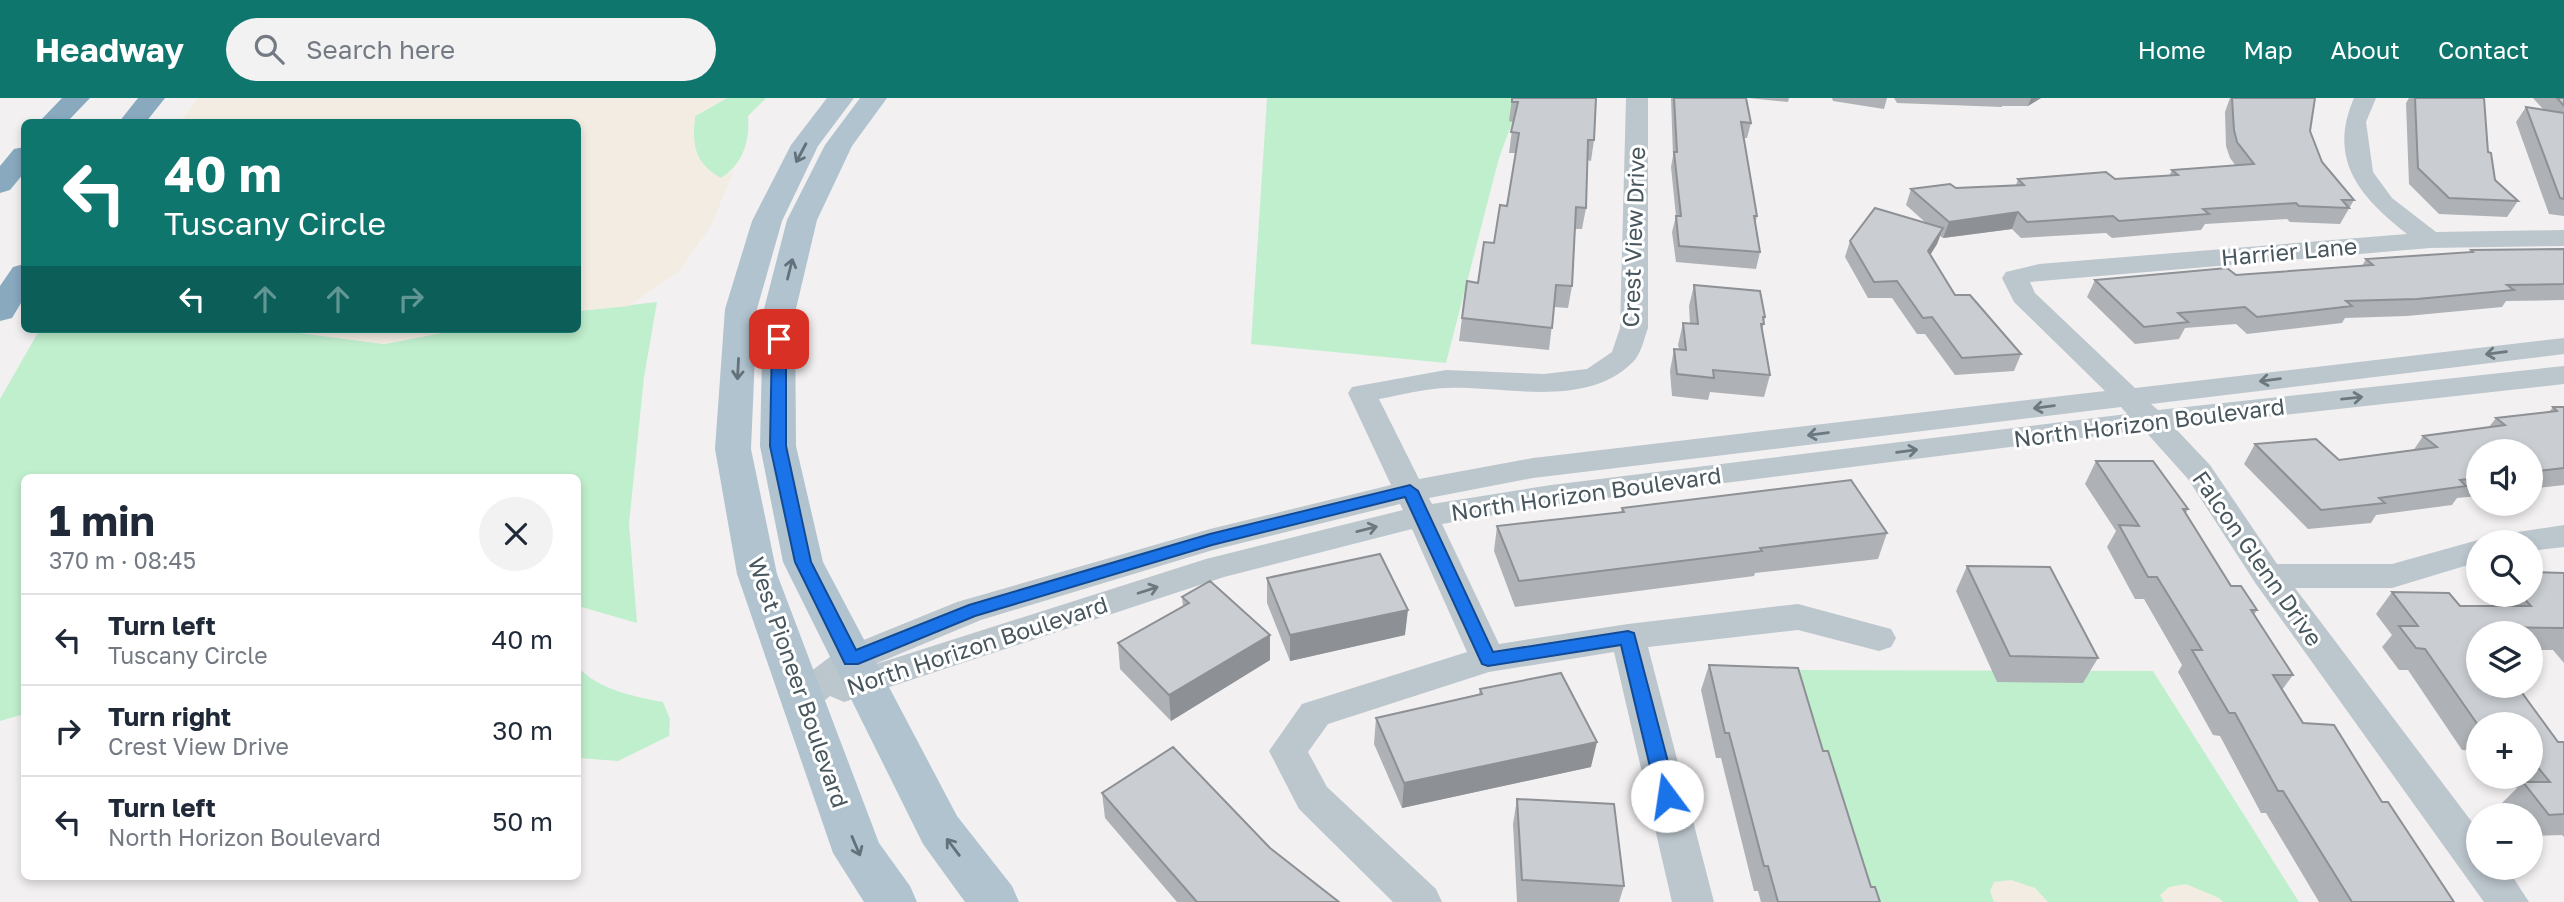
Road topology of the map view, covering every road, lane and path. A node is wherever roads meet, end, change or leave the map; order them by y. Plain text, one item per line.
1 (76, 98) edge
2 (152, 98) edge
3 (841, 98) edge
4 (874, 98) edge
5 (1637, 98) edge
6 (2365, 98) edge
7 (55, 119) edge
8 (134, 119) edge
9 (21, 159) edge
10 (0, 184) edge
11 (2564, 239) edge
12 (2430, 240) junction
13 (2015, 278) joint
14 (21, 279) edge
15 (0, 311) edge
16 (2564, 346) edge
17 (2564, 375) edge
18 (2126, 398) junction
19 (2151, 420) junction
20 (1416, 503) junction
21 (2564, 536) edge
22 (2543, 539) edge
23 (2466, 554) edge
24 (2268, 576) junction
25 (1628, 637) junction
26 (1879, 638) dead end
27 (1488, 659) junction
28 (858, 672) junction
29 (802, 698) junction
30 (2466, 845) edge
31 (2492, 880) edge
32 (892, 902) edge
33 (994, 902) edge
34 (1421, 902) edge
35 (1693, 902) edge
36 (2508, 902) edge

1 - 7 highway
2 - 8 highway
3 -> 29 main road, West Pioneer Boulevard
28 -> 4 main road, West Pioneer Boulevard
5 - 20 street, Crest View Drive
6 - 12 street
9 - 10 highway
11 - 12 street, Harrier Lane
12 - 13 street, Harrier Lane
13 - 18 street, Falcon Glenn Drive
14 - 15 highway
16 -> 18 street, North Horizon Boulevard
19 -> 17 street, North Horizon Boulevard
18 - 19 street, Falcon Glenn Drive
18 -> 20 street, North Horizon Boulevard
20 -> 19 street, North Horizon Boulevard
19 - 24 street, Falcon Glenn Drive
20 - 27 street, Crest View Drive
20 - 28 street, North Horizon Boulevard
21 - 22 street
23 - 24 street
24 - 30 street, Falcon Glenn Drive
25 - 26 street
25 - 27 street
25 - 35 street
27 - 34 street
28 - 29 street, North Horizon Boulevard
33 -> 28 main road, West Pioneer Boulevard
29 -> 32 main road, West Pioneer Boulevard
31 - 36 street

